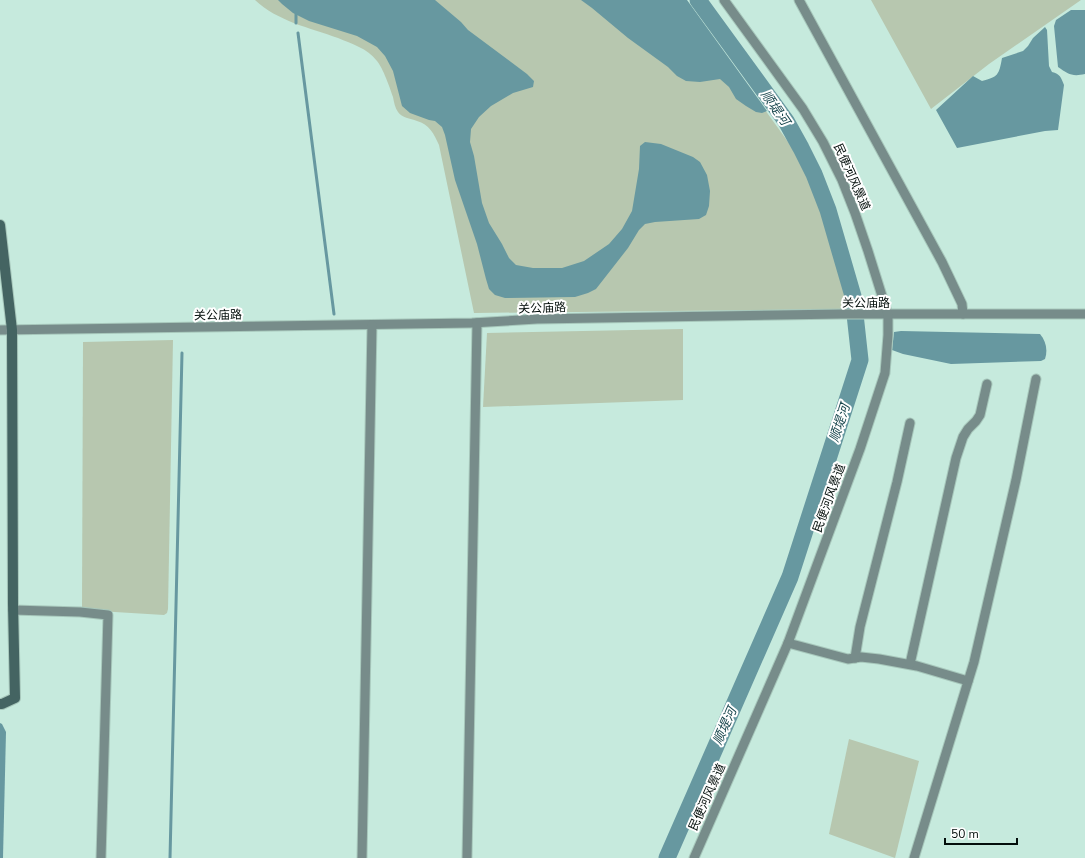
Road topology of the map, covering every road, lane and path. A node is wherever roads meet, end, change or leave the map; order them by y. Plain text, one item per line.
1 (724, 0) edge
2 (799, 0) edge
3 (0, 225) edge
4 (963, 314) junction
5 (1085, 314) edge
6 (883, 315) junction
7 (477, 323) junction
8 (372, 325) junction
9 (0, 330) edge
10 (12, 330) junction
11 (1036, 379) dead end
12 (987, 384) dead end
13 (910, 423) dead end
14 (13, 610) junction
15 (788, 643) junction
16 (855, 658) junction
17 (910, 664) junction
18 (968, 681) junction
19 (0, 704) edge
20 (101, 858) edge
21 (362, 858) edge
22 (467, 858) edge
23 (694, 858) edge
24 (914, 858) edge

1 - 6 street, 民便河风景道
2 - 4 street
3 - 10 street
4 - 5 street, 关公庙路
4 - 6 street, 关公庙路
6 - 7 street, 关公庙路
6 - 15 street, 民便河风景道
7 - 8 street, 关公庙路
7 - 22 street
8 - 10 street, 关公庙路
8 - 21 street
9 - 10 street, 关公庙路
10 - 14 street
11 - 18 street
12 - 17 street
13 - 16 street
14 - 19 street
14 - 20 street
15 - 16 street
15 - 23 street, 民便河风景道
16 - 17 street
17 - 18 street
18 - 24 street

